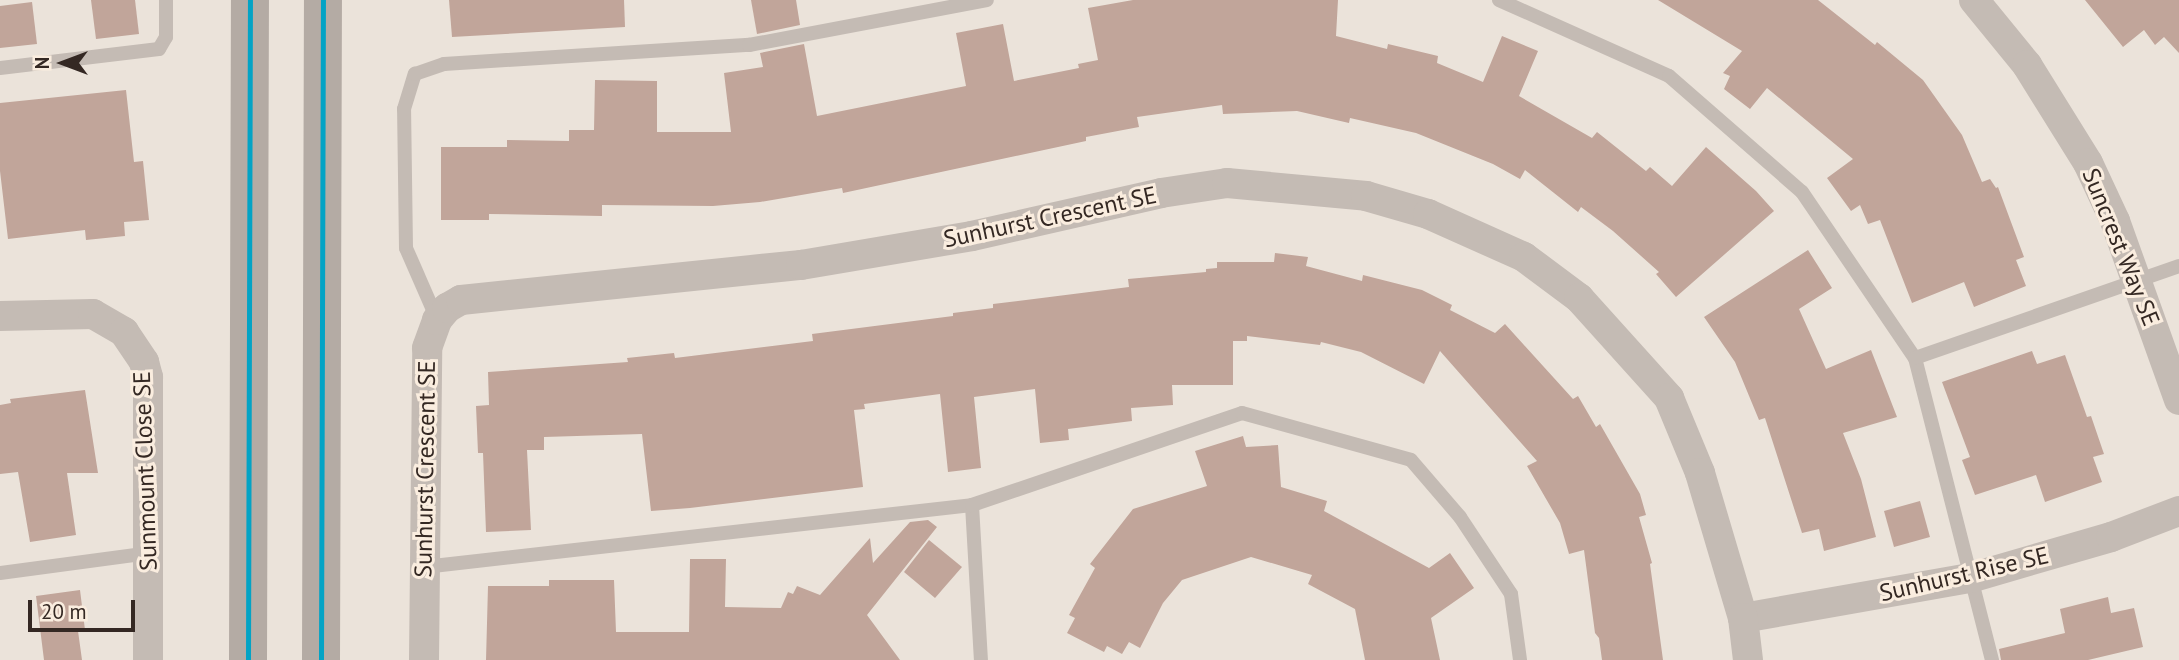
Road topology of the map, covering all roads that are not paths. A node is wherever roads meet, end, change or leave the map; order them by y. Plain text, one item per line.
1 (166, 0) edge
2 (250, 0) edge
3 (323, 0) edge
4 (349, 0) edge
5 (987, 0) edge
6 (1499, 0) edge
7 (1974, 0) edge
8 (0, 68) edge
9 (323, 145) junction
10 (2179, 266) edge
11 (2138, 281) junction
12 (0, 316) edge
13 (437, 320) junction
14 (1915, 358) junction
15 (2179, 400) edge
16 (972, 505) junction
17 (2179, 511) edge
18 (149, 552) junction
19 (424, 567) junction
20 (0, 573) edge
21 (1970, 578) junction
22 (1743, 618) junction
23 (148, 660) edge
24 (248, 660) edge
25 (321, 660) edge
26 (424, 660) edge
27 (981, 660) edge
28 (1520, 660) edge
29 (1748, 660) edge
30 (1992, 660) edge

1 - 8 lane
2 - 24 main road
3 - 9 main road
4 - 9 main road
5 - 13 lane
6 - 14 lane
7 - 11 street, Suncrest Way SE
9 - 25 main road
10 - 11 lane
11 - 14 lane
11 - 15 street, Suncrest Way SE
12 - 18 street, Sunmount Close SE
13 - 19 street, Sunhurst Crescent SE
13 - 22 street, Sunhurst Crescent SE
14 - 21 lane
16 - 19 lane
16 - 27 lane
16 - 28 lane
17 - 21 street, Sunhurst Rise SE
18 - 20 lane
18 - 23 street, Sunmount Close SE
19 - 26 street, Sunhurst Crescent SE
21 - 22 street, Sunhurst Rise SE
21 - 30 lane
22 - 29 street, Sunhurst Crescent SE

